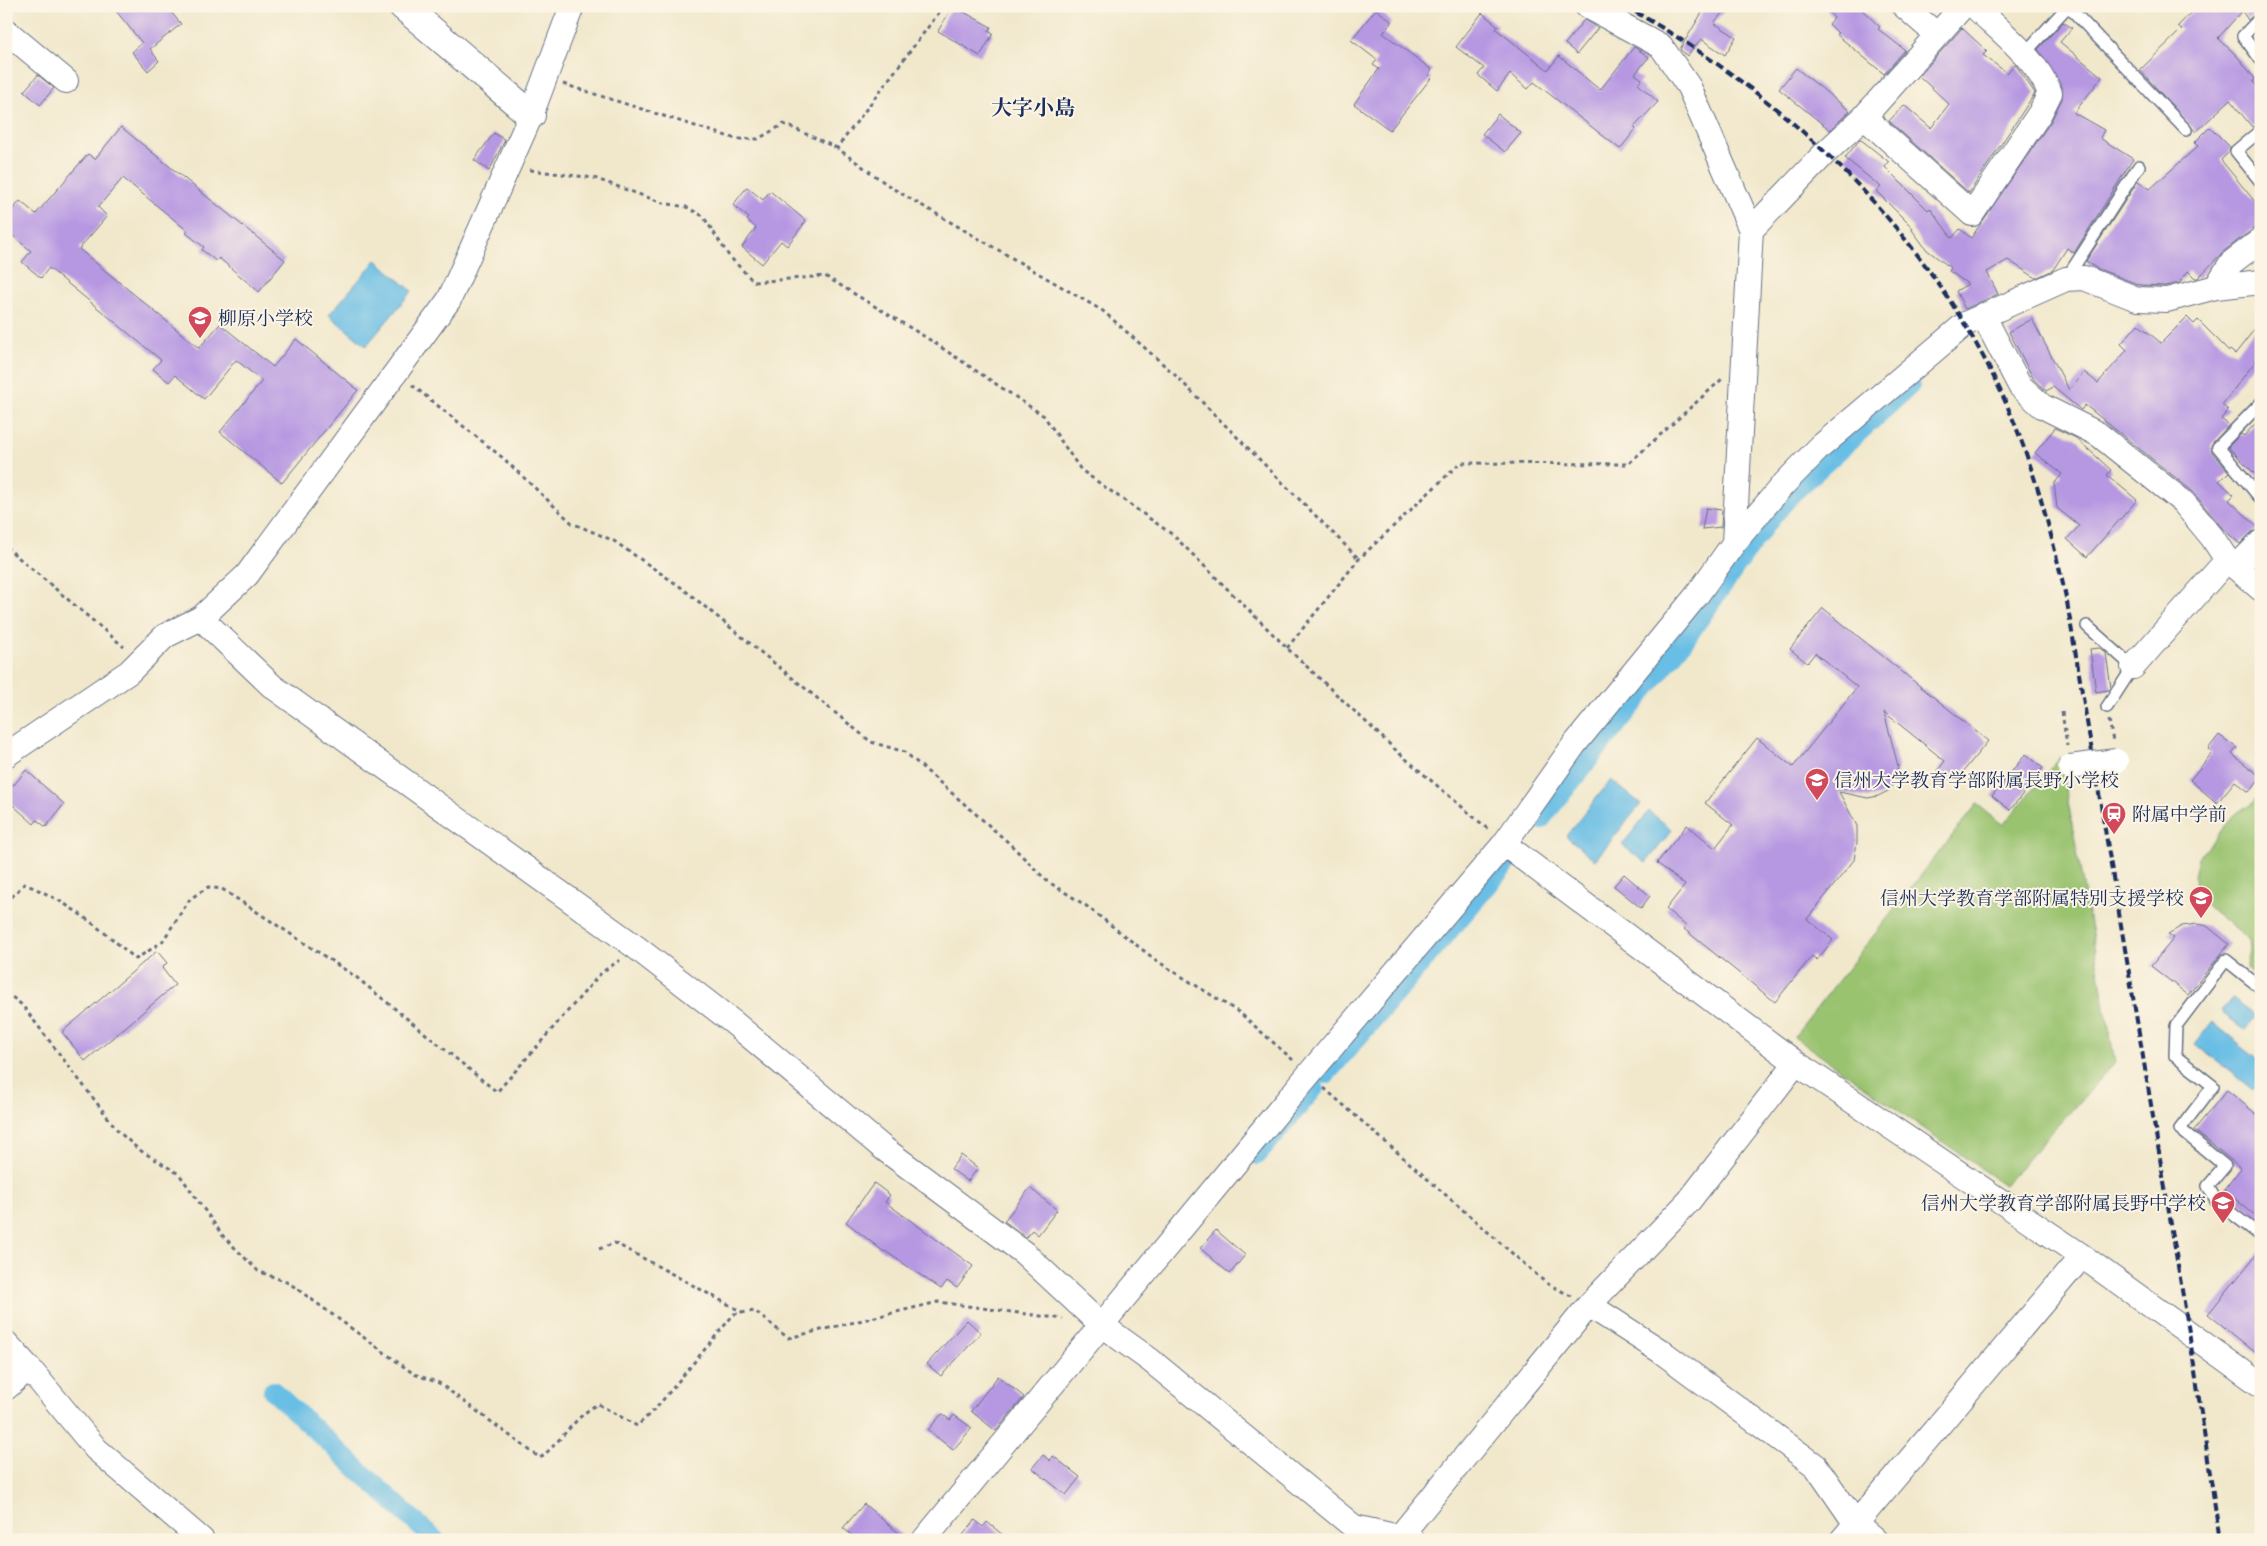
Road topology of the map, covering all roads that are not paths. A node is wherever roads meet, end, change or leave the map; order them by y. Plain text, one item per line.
1 (403, 6) edge
2 (572, 6) edge
3 (1587, 6) edge
4 (1904, 6) edge
5 (1963, 6) edge
6 (1974, 6) edge
7 (2068, 6) edge
8 (2261, 17) edge
9 (6, 31) edge
10 (1937, 35) junction
11 (2024, 54) junction
12 (2261, 60) edge
13 (66, 81) dead end
14 (531, 115) junction
15 (1864, 117) junction
16 (2186, 130) dead end
17 (2261, 130) edge
18 (2139, 166) dead end
19 (2261, 182) edge
20 (1750, 230) junction
21 (2261, 240) edge
22 (2066, 279) junction
23 (2261, 282) edge
24 (2216, 287) junction
25 (1983, 315) junction
26 (2261, 402) edge
27 (2261, 499) edge
28 (2261, 542) edge
29 (1734, 543) junction
30 (2227, 560) junction
31 (2261, 589) edge
32 (201, 618) junction
33 (2087, 626) dead end
34 (2133, 667) junction
35 (2107, 707) road end
36 (6, 755) edge
37 (2116, 761) road end
38 (2070, 767) road end
39 (1504, 844) junction
40 (2261, 988) edge
41 (1796, 1063) junction
42 (2261, 1236) edge
43 (2082, 1256) junction
44 (1590, 1305) junction
45 (1101, 1324) junction
46 (6, 1343) edge
47 (28, 1368) junction
48 (2261, 1385) edge
49 (6, 1388) edge
50 (1849, 1532) edge
51 (1403, 1539) edge
52 (202, 1540) edge
53 (924, 1540) edge
54 (1875, 1540) edge

1 - 14 street
2 - 14 street
3 - 20 street
4 - 10 street
5 - 10 street
6 - 11 street
7 - 11 lane
7 - 16 lane
8 - 12 lane
9 - 13 street
10 - 15 street
11 - 15 street
14 - 32 street
15 - 20 street
17 - 19 lane
18 - 22 lane
20 - 29 street
21 - 24 street
22 - 24 street
22 - 25 street
23 - 24 street
25 - 29 street
25 - 30 street
26 - 27 lane
28 - 30 street
29 - 39 street
30 - 31 street
30 - 34 street
32 - 36 street
32 - 45 street
33 - 34 lane
34 - 35 lane
37 - 38 street, bridge
39 - 41 street
39 - 45 street
40 - 42 lane
41 - 43 street
41 - 44 street
43 - 48 street
43 - 50 street
44 - 50 street
44 - 51 street
45 - 51 street
45 - 53 street
46 - 47 street
47 - 49 street
47 - 52 street
50 - 54 street

